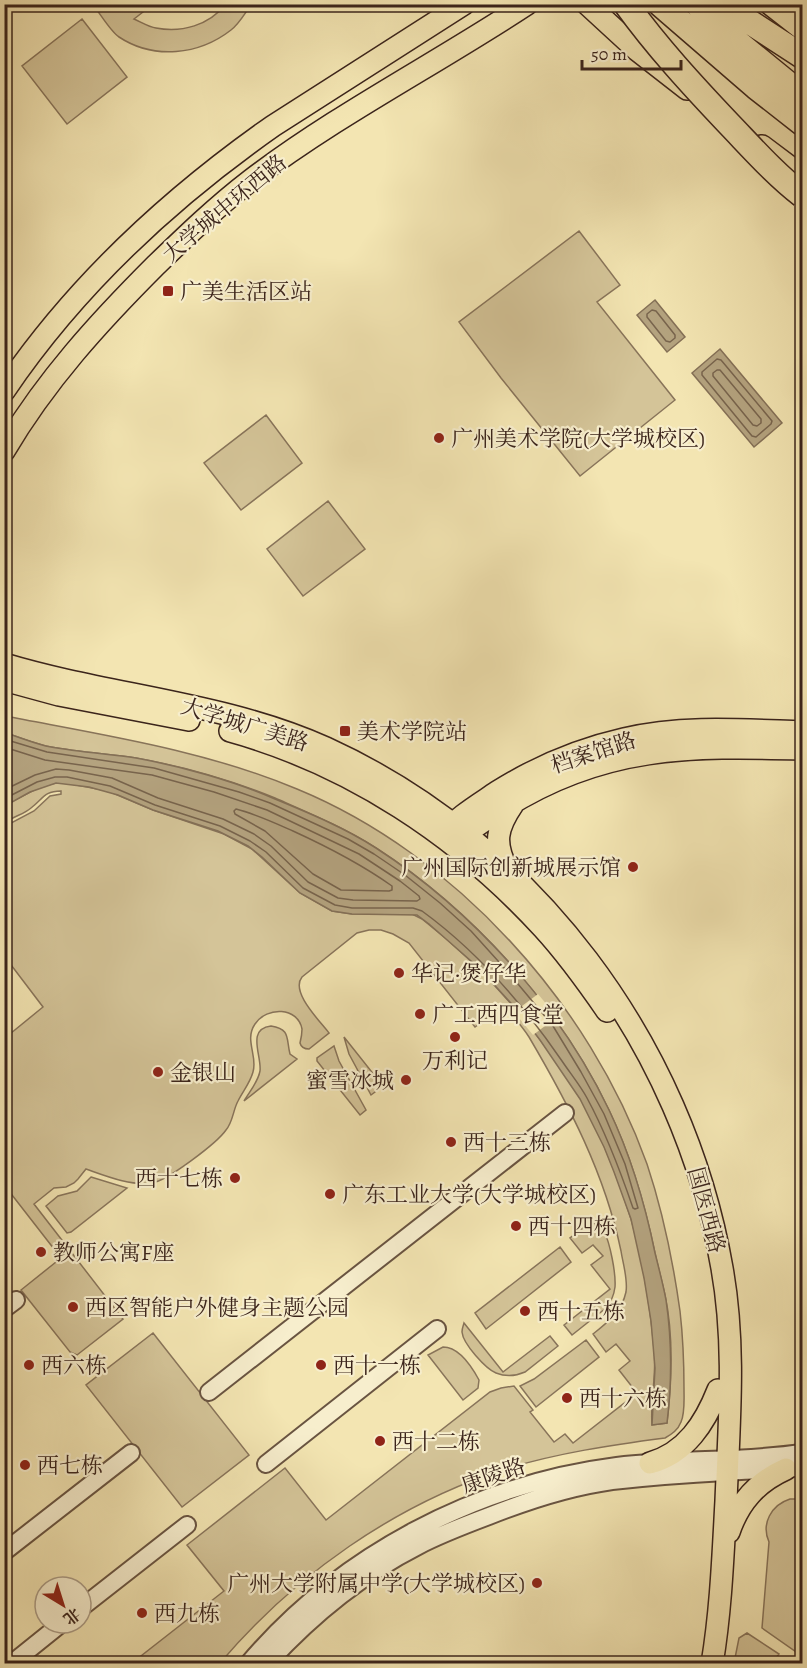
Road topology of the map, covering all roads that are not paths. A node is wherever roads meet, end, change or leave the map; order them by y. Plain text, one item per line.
1 (527, 4) edge
2 (587, 4) edge
3 (628, 4) edge
4 (660, 4) edge
5 (685, 4) edge
6 (697, 4) edge
7 (722, 4) edge
8 (746, 4) edge
9 (770, 4) edge
10 (463, 5) edge
11 (802, 28) edge
12 (802, 54) edge
13 (802, 94) edge
14 (802, 110) edge
15 (732, 123) junction
16 (802, 123) edge
17 (802, 176) edge
18 (802, 195) edge
19 (4, 391) edge
20 (4, 451) edge
21 (4, 664) edge
22 (4, 680) edge
23 (802, 732) edge
24 (802, 749) edge
25 (515, 801) junction
26 (453, 835) junction
27 (512, 876) junction
28 (565, 1113) dead end
29 (437, 1329) dead end
30 (718, 1390) junction
31 (209, 1392) dead end
32 (131, 1453) dead end
33 (802, 1453) edge
34 (650, 1463) junction
35 (266, 1464) dead end
36 (721, 1466) junction
37 (794, 1468) edge
38 (187, 1525) dead end
39 (724, 1547) junction
40 (4, 1552) edge
41 (93, 1599) edge
42 (48, 1635) edge
43 (11, 1664) edge
44 (248, 1664) edge
45 (267, 1664) edge
46 (697, 1664) edge
47 (712, 1664) edge

1 - 20 main road, 大学城中环西路
2 - 15 main road
3 - 15 main road
3 - 18 highway, bridge
4 - 16 highway
5 - 14 main road
6 - 13 highway
7 - 12 highway
8 - 12 main road
9 - 11 main road
10 - 19 main road, 大学城中环西路
15 - 17 main road
21 - 26 main road, 大学城广美路
22 - 26 main road, 大学城广美路
23 - 26 main road, 档案馆路
24 - 25 main road, 档案馆路
25 - 26 main road, 档案馆路
25 - 27 main road
26 - 27 main road, 国医西路
26 - 30 main road, 国医西路
27 - 36 main road, 国医西路
28 - 31 street
29 - 35 street
30 - 34 main road
30 - 36 main road, 国医西路
32 - 40 street
33 - 36 street, 康陵路
34 - 36 street, 康陵路
34 - 44 street, 康陵路
36 - 37 street, 康陵路
36 - 39 main road, 国医西路
36 - 45 street, 康陵路
36 - 46 main road, 国医西路
37 - 39 main road
38 - 41 street
39 - 47 main road, 国医西路
42 - 43 street

